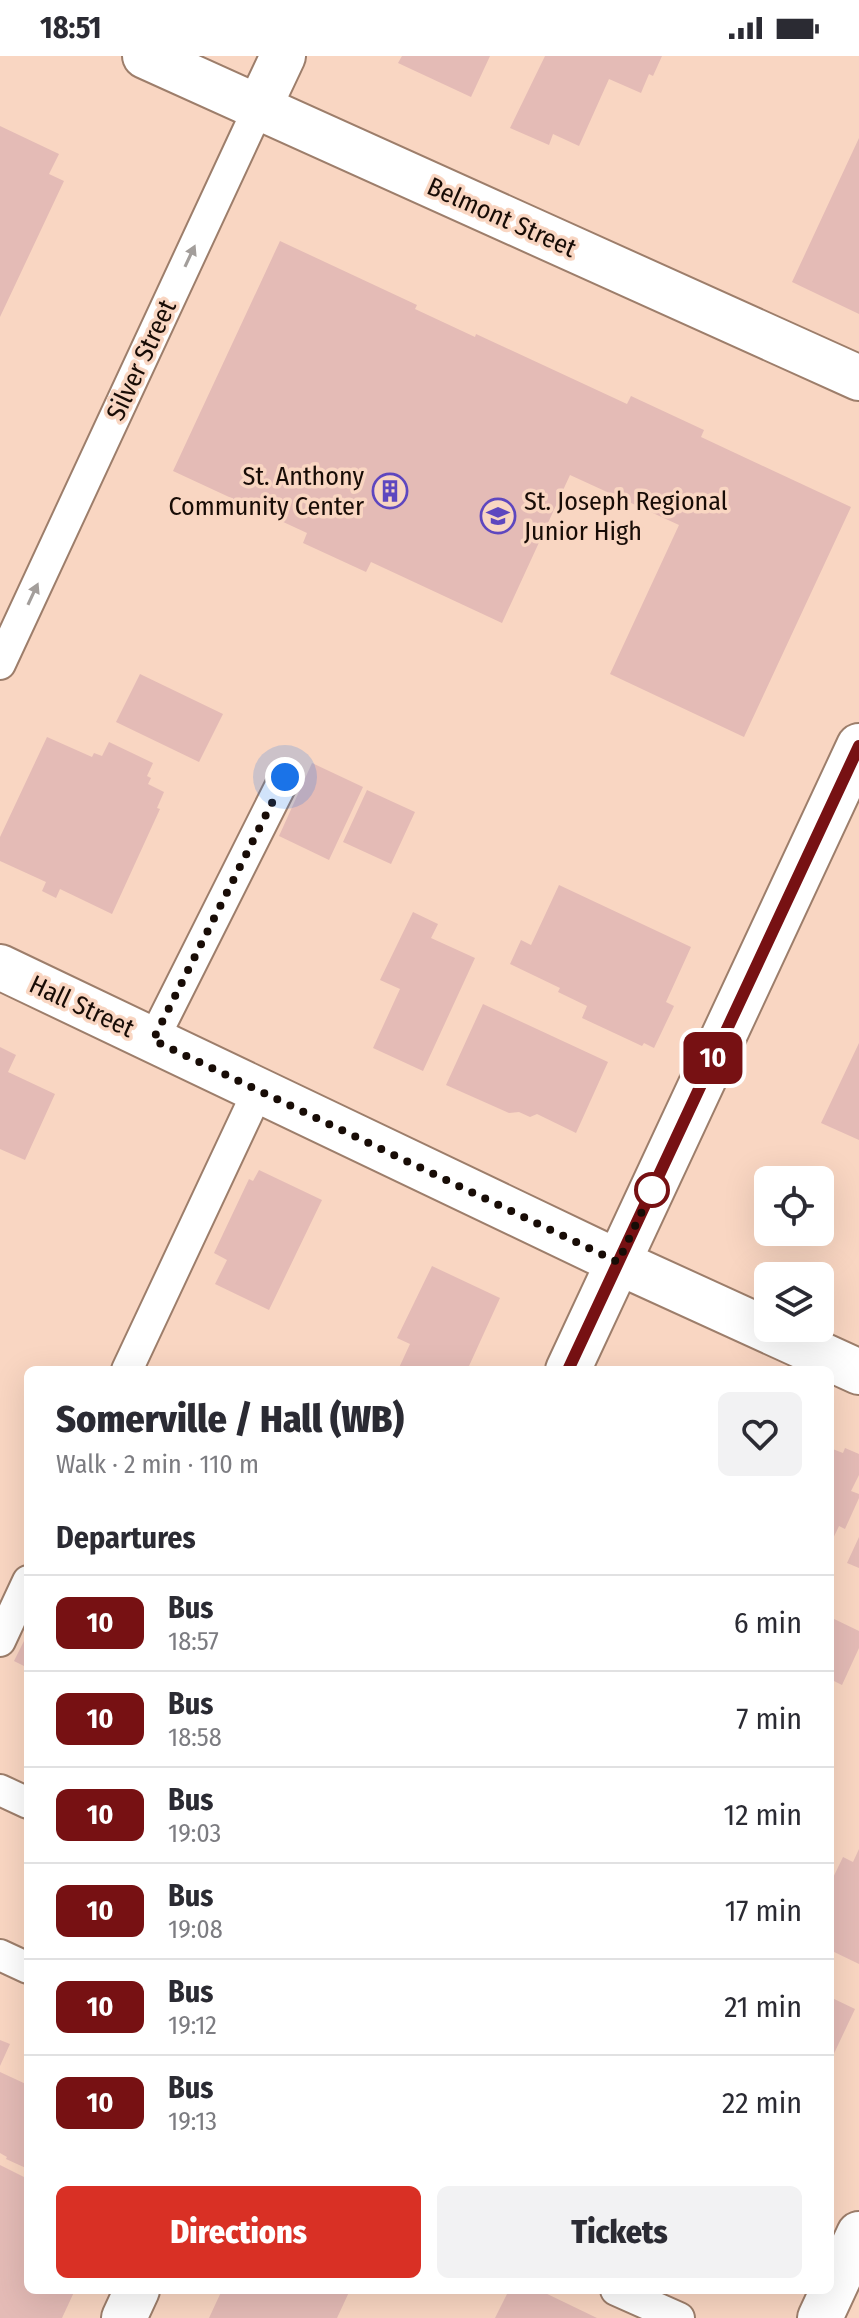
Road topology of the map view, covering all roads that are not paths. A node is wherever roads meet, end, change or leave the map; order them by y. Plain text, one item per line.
1 (145, 56) edge
2 (283, 56) edge
3 (258, 109) junction
4 (859, 378) edge
5 (0, 664) edge
6 (859, 746) edge
7 (285, 777) dead end
8 (0, 967) edge
9 (153, 1040) junction
10 (258, 1091) junction
11 (618, 1262) junction
12 (129, 1366) edge
13 (570, 1366) edge
14 (859, 1372) edge
15 (24, 1590) edge
16 (0, 1641) edge
17 (0, 1790) edge
18 (24, 1801) edge
19 (0, 1955) edge
20 (24, 1966) edge
21 (859, 2234) edge
22 (834, 2288) edge
23 (135, 2294) edge
24 (625, 2294) edge
25 (831, 2294) edge
26 (124, 2318) edge
27 (679, 2318) edge
28 (820, 2318) edge

1 - 3 street, Belmont Street
2 - 3 street, Silver Street
3 - 4 street, Belmont Street
5 -> 3 lane, Silver Street
6 - 11 street
7 - 9 lane
8 - 9 street, Hall Street
9 - 10 street, Hall Street
10 - 11 street, Hall Street
10 - 12 lane
11 - 13 street
11 - 14 street, Hall Street
15 - 16 lane
17 - 18 lane
19 - 20 lane
21 - 22 street
23 - 26 street
24 - 27 lane
25 - 28 street

